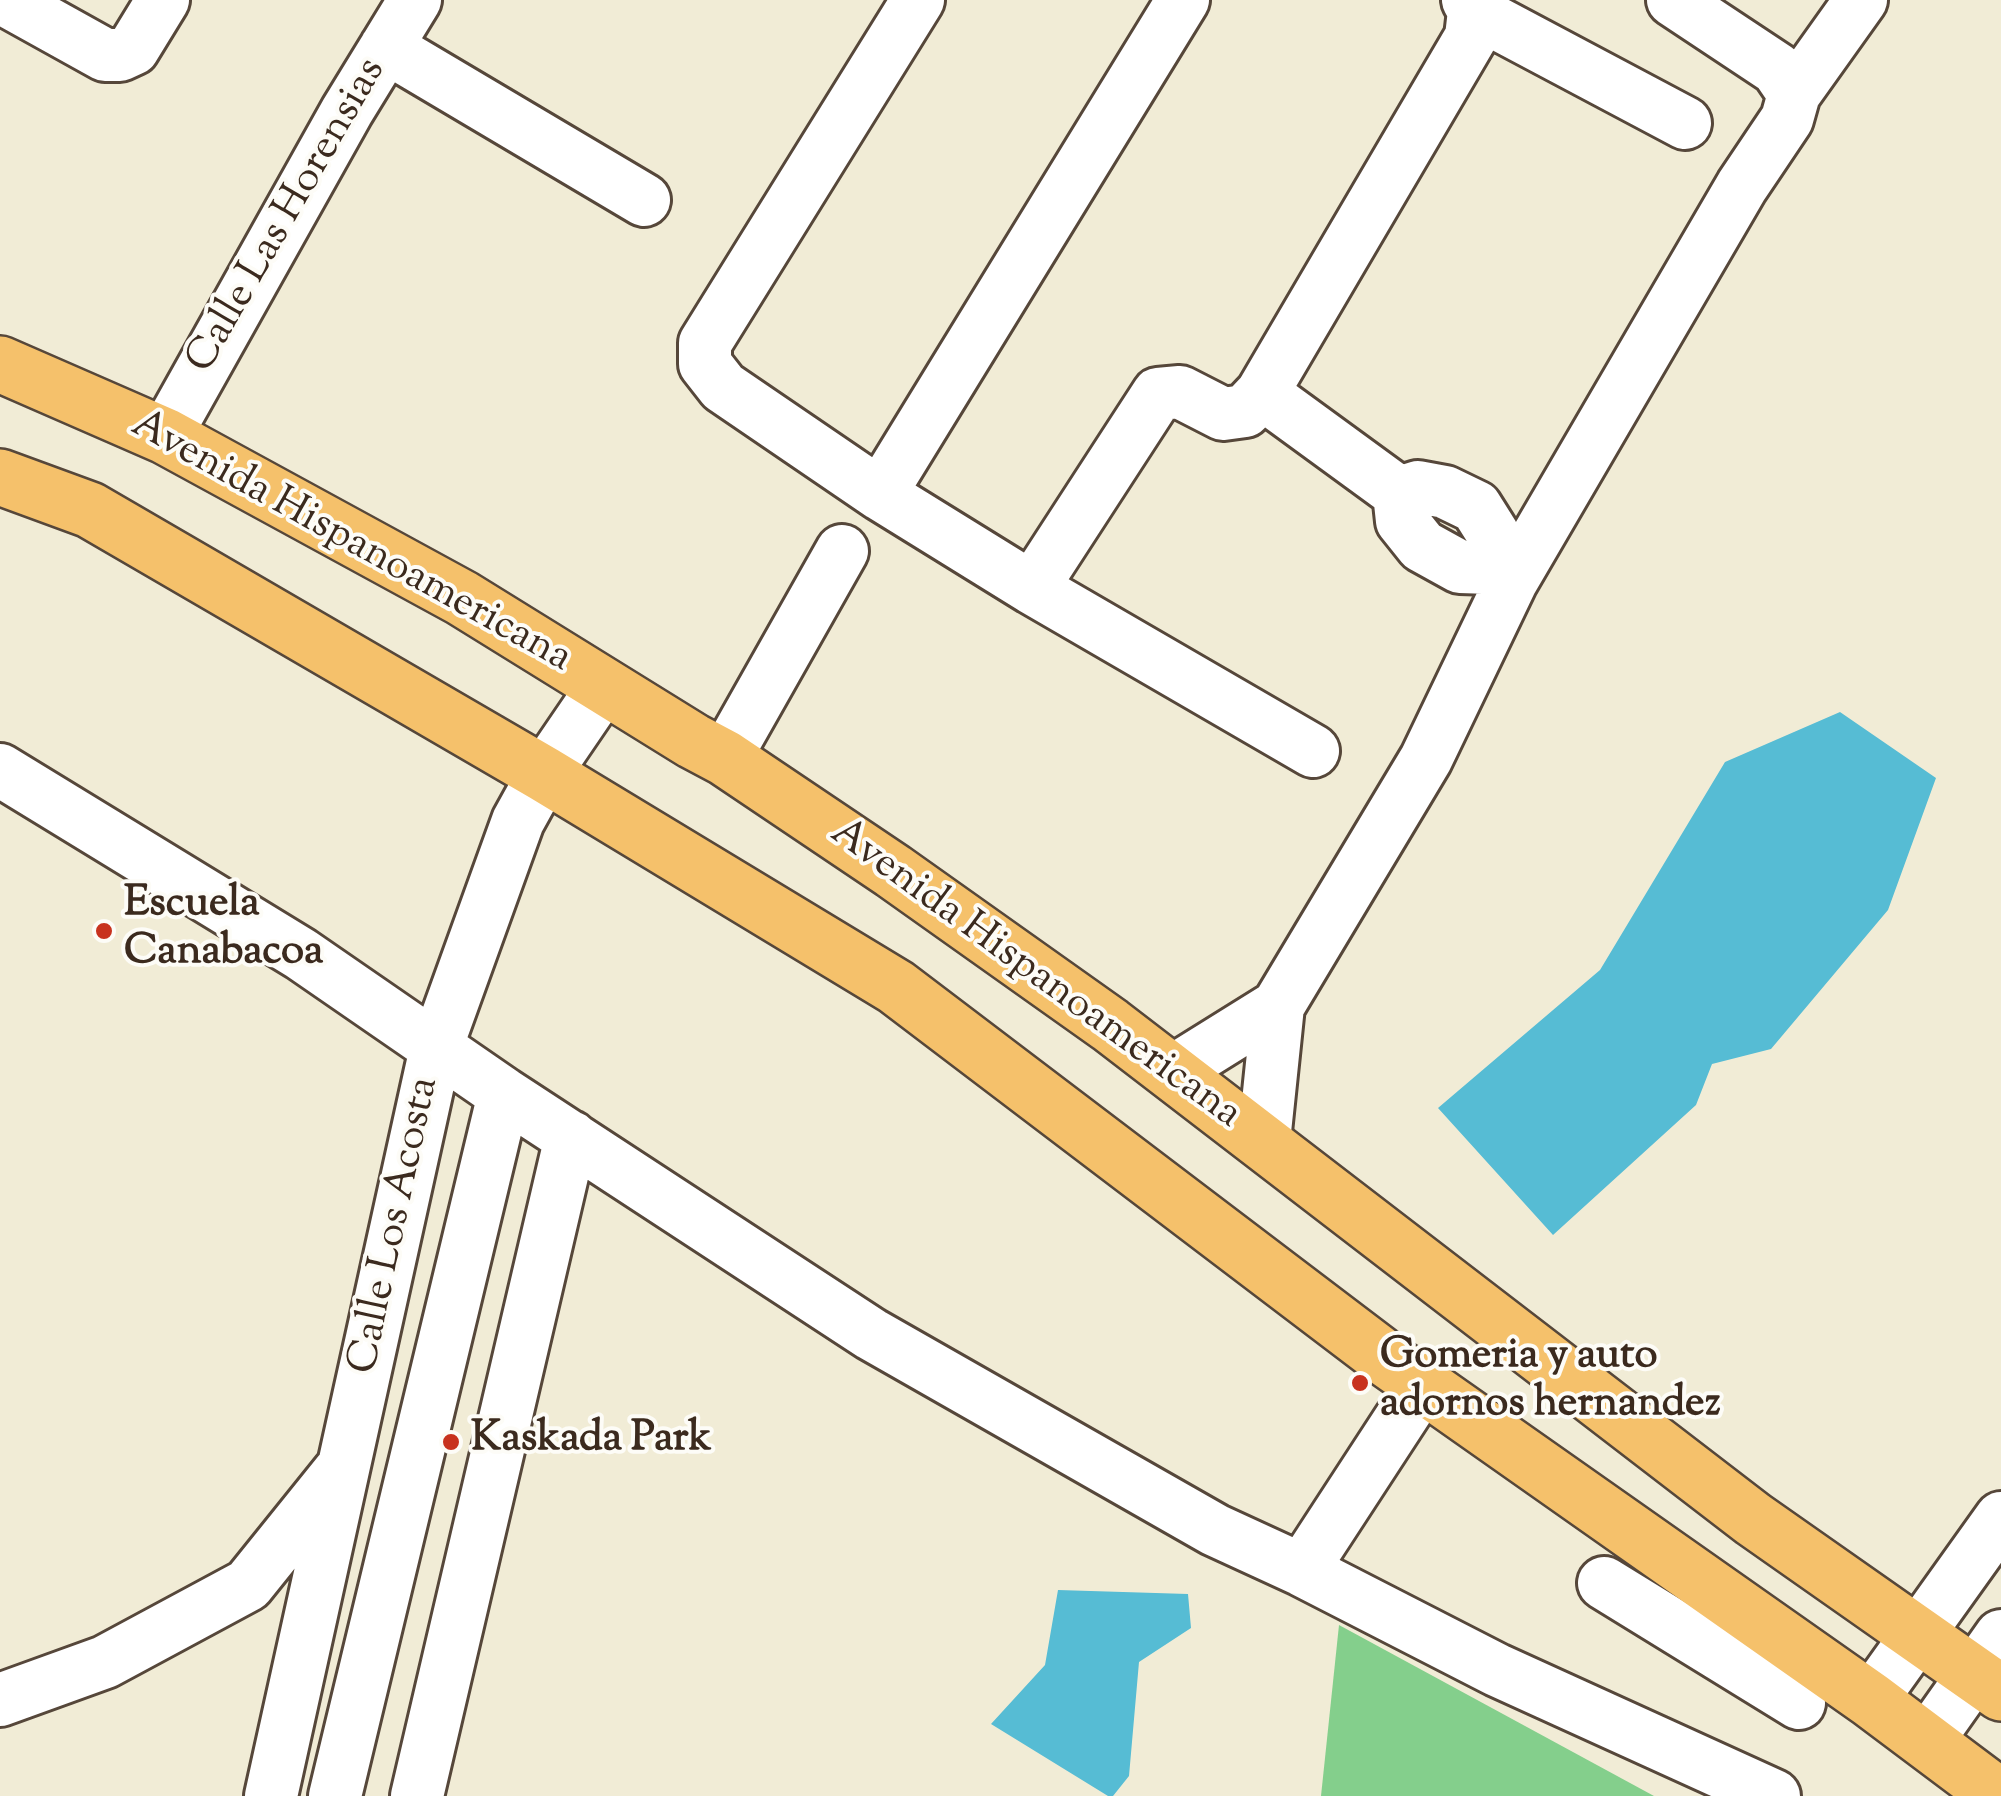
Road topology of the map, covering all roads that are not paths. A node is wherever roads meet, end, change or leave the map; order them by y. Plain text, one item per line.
1 (6, 0) edge
2 (163, 0) edge
3 (415, 0) edge
4 (918, 0) edge
5 (1183, 0) edge
6 (1674, 0) edge
7 (1861, 0) edge
8 (1470, 6) edge
9 (386, 47) junction
10 (1794, 94) junction
11 (1685, 123) dead end
12 (644, 200) dead end
13 (0, 364) edge
14 (1262, 393) junction
15 (165, 436) junction
16 (0, 477) edge
17 (880, 494) junction
18 (842, 551) dead end
19 (1501, 575) junction
20 (1032, 588) junction
21 (604, 686) junction
22 (1313, 751) dead end
23 (726, 758) junction
24 (0, 770) edge
25 (544, 774) junction
26 (1278, 1006) junction
27 (436, 1048) junction
28 (1172, 1072) junction
29 (504, 1094) junction
30 (571, 1137) junction
31 (1264, 1141) junction
32 (1422, 1386) junction
33 (346, 1463) junction
34 (2001, 1518) edge
35 (1302, 1570) junction
36 (1604, 1584) dead end
37 (1690, 1606) junction
38 (1918, 1634) junction
39 (1992, 1668) edge
40 (0, 1700) edge
41 (1870, 1700) junction
42 (1798, 1703) dead end
43 (1927, 1740) junction
44 (271, 1796) edge
45 (335, 1796) edge
46 (417, 1796) edge
47 (1774, 1796) edge
48 (1999, 1796) edge

1 - 2 street
3 - 9 street, Calle Las Horensias
4 - 17 street
5 - 17 street
6 - 10 street
7 - 10 street
8 - 11 street
8 - 14 street
9 - 12 street
9 - 15 street, Calle Las Horensias
10 - 19 street
13 - 15 main road, Avenida Hispanoamericana
14 - 19 street
14 - 20 street
15 - 21 main road, Avenida Hispanoamericana
16 - 25 main road
17 - 20 street
18 - 23 street
19 - 26 street
20 - 22 street
21 - 23 main road, Avenida Hispanoamericana
21 - 25 street, Calle Los Acosta
23 - 28 main road, Avenida Hispanoamericana
24 - 27 street
25 - 27 street, Calle Los Acosta
25 - 32 main road
26 - 28 street
26 - 31 street
27 - 29 street
27 - 33 street, Calle Los Acosta
28 - 31 main road, Avenida Hispanoamericana
29 - 30 street
29 - 45 street
30 - 35 street
30 - 46 street
31 - 38 main road, Avenida Hispanoamericana
32 - 35 street
32 - 37 main road
33 - 40 street
33 - 44 street, Calle Los Acosta
34 - 38 street
35 - 47 street
36 - 37 street
37 - 41 main road
37 - 42 street
38 - 39 main road, Avenida Hispanoamericana
38 - 41 street
39 - 43 street
41 - 43 main road
43 - 48 main road

